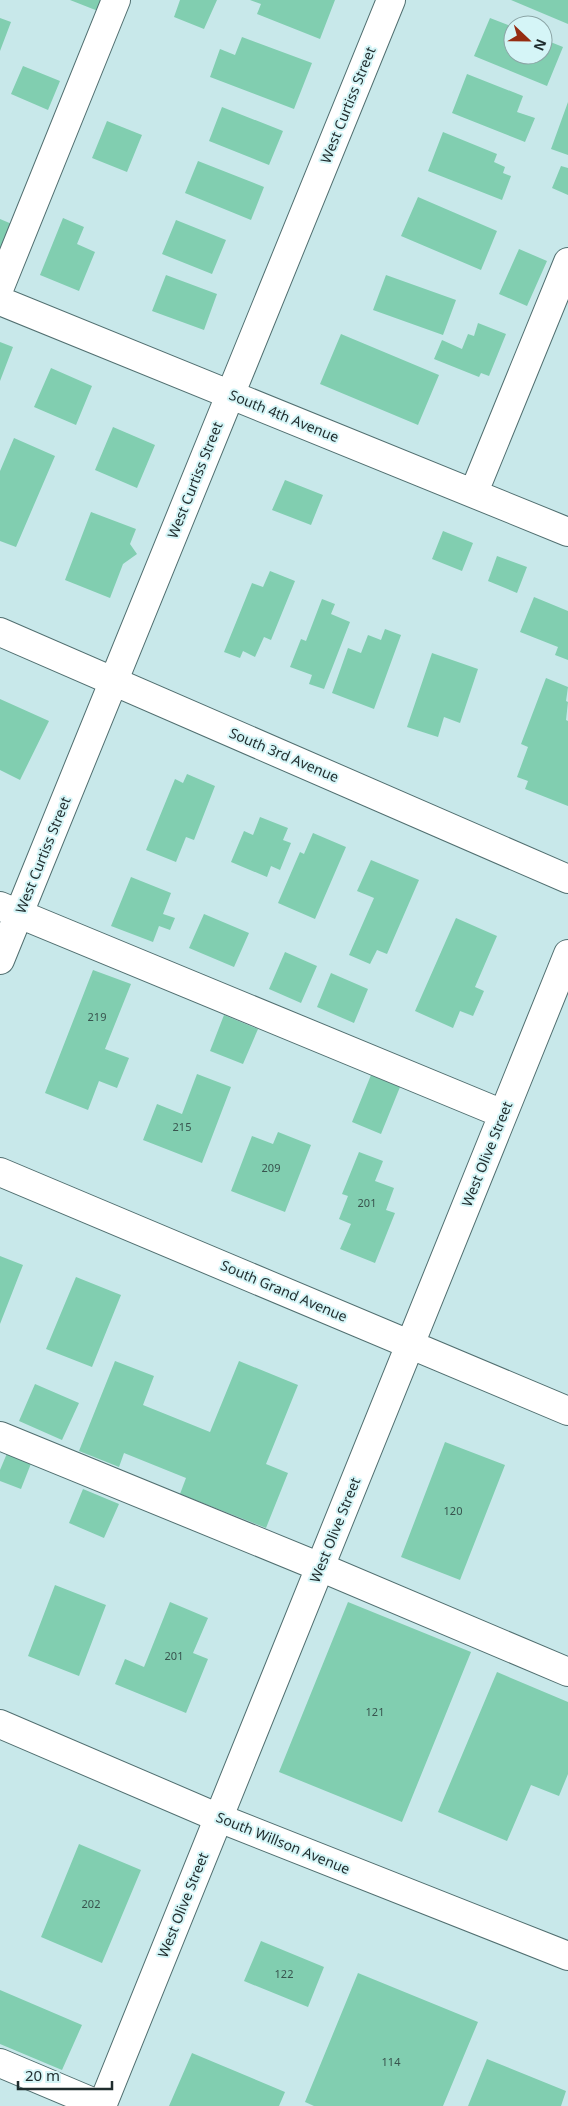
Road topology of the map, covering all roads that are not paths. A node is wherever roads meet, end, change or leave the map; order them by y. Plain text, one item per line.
1 (116, 0) edge
2 (391, 0) edge
3 (568, 262) edge
4 (0, 287) edge
5 (0, 301) edge
6 (231, 394) junction
7 (474, 492) junction
8 (568, 532) edge
9 (0, 632) edge
10 (114, 681) junction
11 (568, 879) edge
12 (10, 910) edge
13 (568, 954) edge
14 (0, 960) edge
15 (503, 1114) junction
16 (0, 1172) edge
17 (410, 1344) junction
18 (568, 1411) edge
19 (0, 1436) edge
20 (320, 1567) junction
21 (568, 1672) edge
22 (0, 1724) edge
23 (219, 1818) junction
24 (568, 1956) edge
25 (0, 2062) edge
26 (102, 2106) edge

1 - 4 street
2 - 6 street, West Curtiss Street
3 - 7 street
5 - 6 street, South 4th Avenue
6 - 7 street, South 4th Avenue
6 - 10 street, West Curtiss Street
7 - 8 street, South 4th Avenue
9 - 10 street, South 3rd Avenue
10 - 11 street, South 3rd Avenue
10 - 12 street, West Curtiss Street
12 - 14 street, West Curtiss Street
12 - 15 street
13 - 15 street, West Olive Street
15 - 17 street, West Olive Street
16 - 17 street, South Grand Avenue
17 - 18 street, South Grand Avenue
17 - 20 street, West Olive Street
19 - 20 street
20 - 21 street
20 - 23 street, West Olive Street
22 - 23 street, South Willson Avenue
23 - 24 street, South Willson Avenue
23 - 26 street, West Olive Street
25 - 26 street

